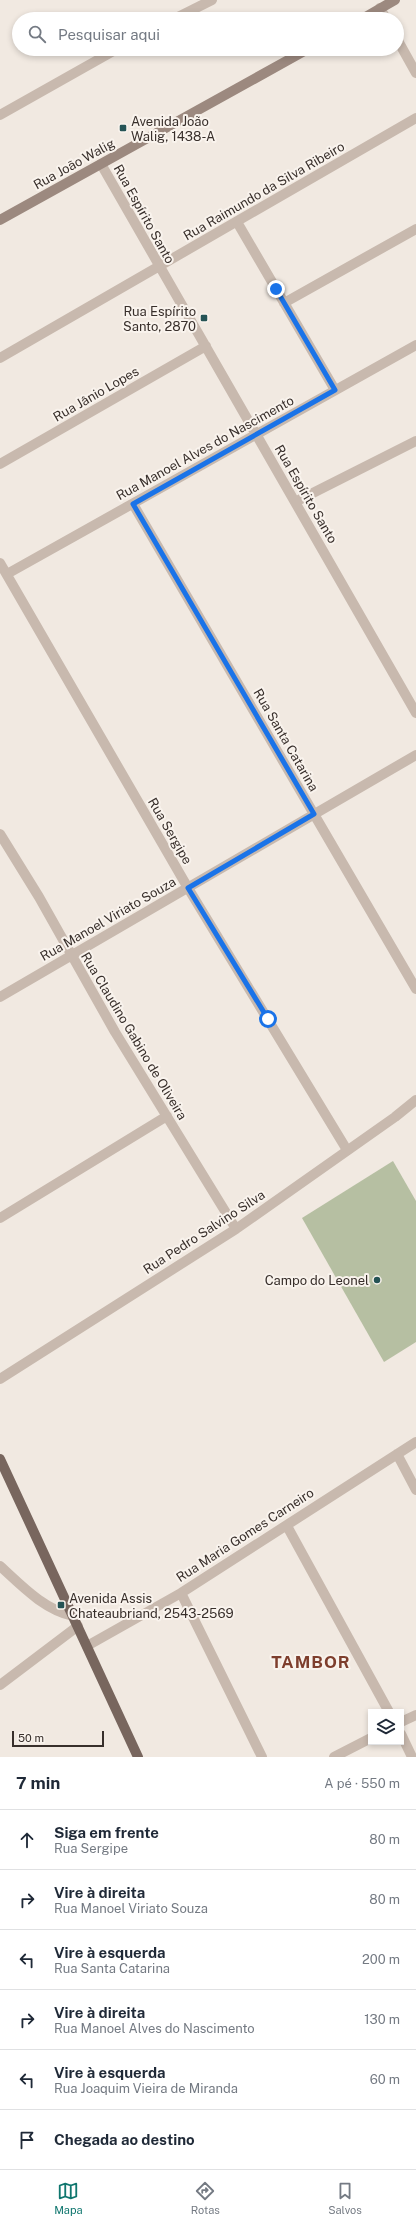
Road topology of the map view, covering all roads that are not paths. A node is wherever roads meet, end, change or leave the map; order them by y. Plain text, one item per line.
1 (212, 0) edge
2 (395, 0) edge
3 (380, 8) junction
4 (188, 12) edge
5 (373, 12) edge
6 (382, 12) edge
7 (404, 52) edge
8 (105, 56) edge
9 (295, 56) edge
10 (416, 73) edge
11 (0, 115) edge
12 (416, 118) edge
13 (101, 164) junction
14 (0, 220) edge
15 (238, 222) junction
16 (416, 229) edge
17 (159, 266) junction
18 (284, 303) junction
19 (416, 345) edge
20 (206, 346) junction
21 (0, 358) edge
22 (335, 390) junction
23 (256, 434) junction
24 (416, 441) edge
25 (0, 464) edge
26 (295, 502) junction
27 (133, 504) junction
28 (0, 563) edge
29 (7, 574) junction
30 (416, 713) edge
31 (416, 755) edge
32 (314, 814) junction
33 (0, 834) edge
34 (188, 888) junction
35 (72, 955) junction
36 (416, 989) edge
37 (0, 997) edge
38 (416, 1100) edge
39 (167, 1116) junction
40 (347, 1150) junction
41 (0, 1218) edge
42 (236, 1229) junction
43 (0, 1378) edge
44 (416, 1442) edge
45 (397, 1454) junction
46 (0, 1459) edge
47 (416, 1490) edge
48 (287, 1526) junction
49 (0, 1566) edge
50 (181, 1593) junction
51 (73, 1616) junction
52 (78, 1626) junction
53 (87, 1646) junction
54 (0, 1685) edge
55 (387, 1709) edge
56 (416, 1715) edge
57 (404, 1721) edge
58 (368, 1740) edge
59 (404, 1740) edge
60 (138, 1757) edge
61 (262, 1757) edge
62 (334, 1757) edge
63 (412, 1757) edge

1 - 4 street
2 - 3 street
3 - 5 street
3 - 6 street
7 - 10 street
8 - 11 street
9 - 13 street, Rua João Walig
12 - 15 street, Rua Raimundo da Silva Ribeiro
13 - 14 street, Rua João Walig
13 - 17 street, Rua Espírito Santo
15 - 17 street, Rua Raimundo da Silva Ribeiro
15 - 18 street
16 - 18 street
17 - 20 street, Rua Espírito Santo
17 - 21 street, Rua Raimundo da Silva Ribeiro
18 - 22 street
19 - 22 street, Rua Manoel Alves do Nascimento
20 - 23 street, Rua Espírito Santo
20 - 25 street, Rua Jânio Lopes
22 - 23 street, Rua Manoel Alves do Nascimento
23 - 26 street, Rua Espírito Santo
23 - 27 street, Rua Manoel Alves do Nascimento
24 - 26 street
26 - 30 street, Rua Espírito Santo
27 - 29 street, Rua Manoel Alves do Nascimento
27 - 32 street, Rua Santa Catarina
28 - 29 street, Rua Sergipe
29 - 34 street, Rua Sergipe
31 - 32 street, Rua Manoel Viriato Souza
32 - 34 street, Rua Manoel Viriato Souza
32 - 36 street, Rua Santa Catarina
33 - 35 street, Rua Claudino Gabino de Oliveira
34 - 35 street, Rua Manoel Viriato Souza
34 - 40 street, Rua Sergipe
35 - 37 street, Rua Manoel Viriato Souza
35 - 39 street, Rua Claudino Gabino de Oliveira
38 - 40 street, Rua Pedro Salvino Silva
39 - 41 street
39 - 42 street, Rua Claudino Gabino de Oliveira
40 - 42 street, Rua Pedro Salvino Silva
42 - 43 street, Rua Pedro Salvino Silva
44 - 45 street, Rua Maria Gomes Carneiro
45 - 47 street
45 - 48 street, Rua Maria Gomes Carneiro
46 - 51 main road
48 - 50 street, Rua Maria Gomes Carneiro
48 - 55 street
49 - 51 street
50 - 53 street, Rua Maria Gomes Carneiro
50 - 61 street
51 - 52 main road
52 - 53 main road
52 - 54 street
53 - 60 main road
56 - 57 street
58 - 62 street
59 - 63 street

